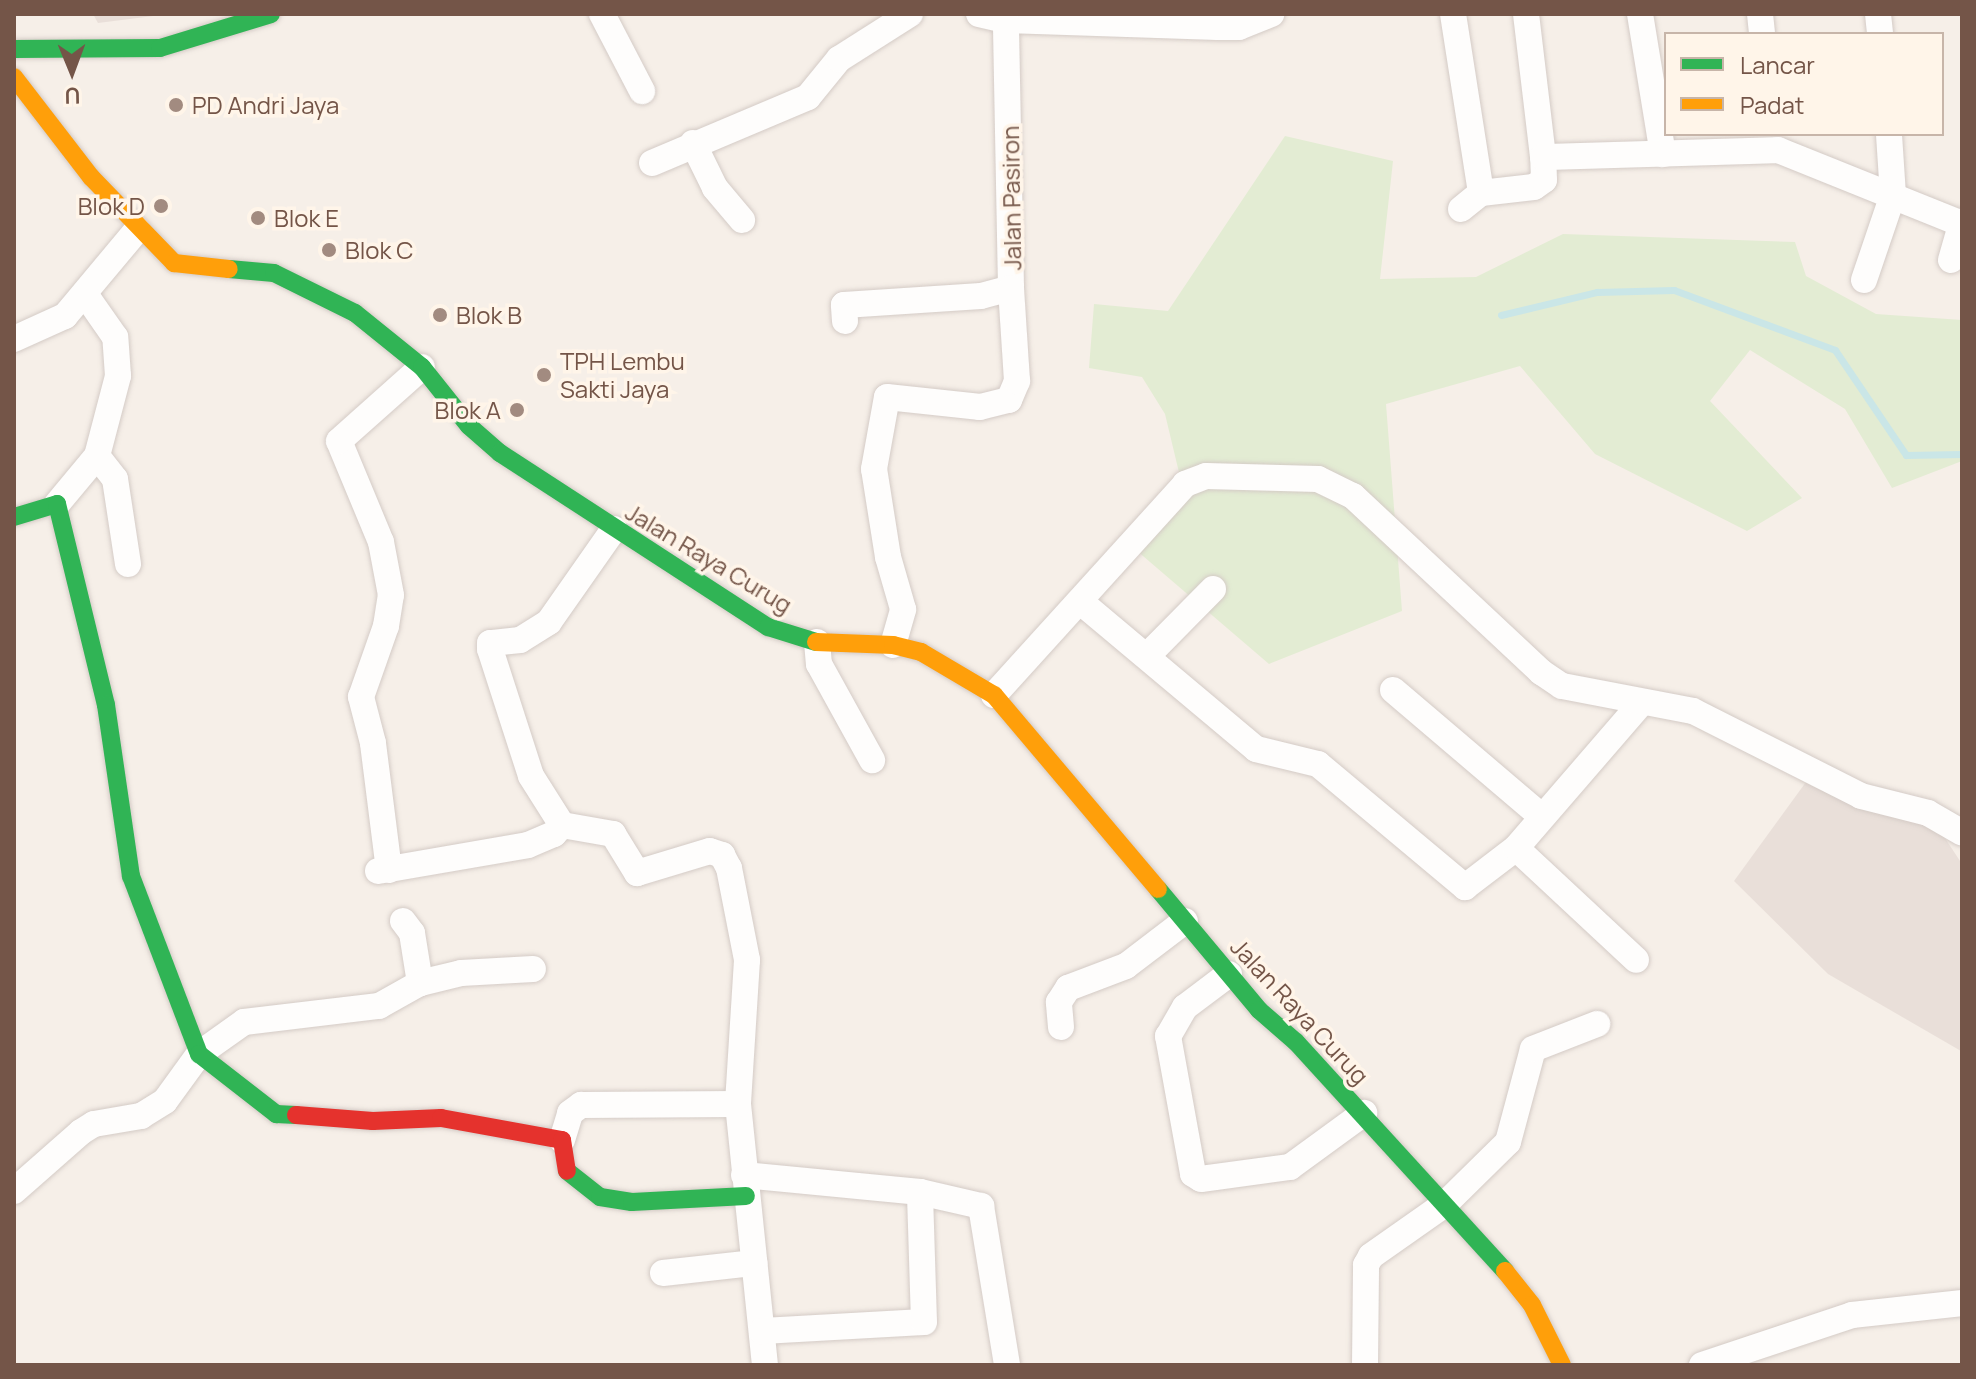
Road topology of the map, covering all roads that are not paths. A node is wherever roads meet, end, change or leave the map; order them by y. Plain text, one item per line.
1 (271, 14) edge
2 (602, 14) edge
3 (910, 14) edge
4 (979, 14) edge
5 (1272, 14) edge
6 (1453, 14) edge
7 (1526, 14) edge
8 (1640, 14) edge
9 (1006, 20) junction
10 (14, 49) edge
11 (14, 77) edge
12 (642, 91) dead end
13 (1889, 136) edge
14 (1777, 142) edge
15 (693, 143) junction
16 (1663, 154) junction
17 (1543, 157) junction
18 (652, 163) dead end
19 (1893, 195) junction
20 (742, 220) dead end
21 (1962, 223) edge
22 (137, 230) junction
23 (1951, 260) dead end
24 (1864, 280) dead end
25 (1011, 288) junction
26 (85, 294) junction
27 (845, 321) dead end
28 (14, 339) edge
29 (422, 367) junction
30 (97, 456) junction
31 (57, 504) junction
32 (14, 517) edge
33 (614, 529) junction
34 (128, 564) dead end
35 (1213, 589) dead end
36 (1082, 603) junction
37 (817, 642) junction
38 (893, 645) junction
39 (1147, 656) junction
40 (1393, 690) dead end
41 (994, 695) junction
42 (1641, 703) junction
43 (872, 760) dead end
44 (1541, 816) junction
45 (562, 825) junction
46 (1962, 833) edge
47 (1516, 848) junction
48 (403, 921) dead end
49 (1185, 921) junction
50 (1636, 960) dead end
51 (533, 969) dead end
52 (1229, 974) junction
53 (420, 983) junction
54 (1597, 1024) dead end
55 (1061, 1027) dead end
56 (199, 1054) junction
57 (738, 1104) junction
58 (1364, 1113) junction
59 (562, 1140) junction
60 (745, 1185) junction
61 (14, 1191) edge
62 (920, 1192) junction
63 (1445, 1204) junction
64 (754, 1263) junction
65 (663, 1273) dead end
66 (1962, 1303) edge
67 (762, 1331) junction
68 (1369, 1361) edge
69 (760, 1363) edge
70 (1007, 1365) edge
71 (1562, 1365) edge
72 (1702, 1365) edge

1 - 10 main road
2 - 12 street
3 - 15 street
4 - 9 street
5 - 9 street
6 - 17 street
7 - 17 street
8 - 16 street
9 - 25 street, Jalan Pasiron
11 - 22 main road, Jalan Raya Curug
13 - 19 street
14 - 16 street
14 - 19 street
15 - 18 street
15 - 20 street
16 - 17 street
19 - 21 street
19 - 24 street
21 - 23 street
22 - 26 street
22 - 29 main road, Jalan Raya Curug
25 - 27 street, Jalan Pasiron
25 - 38 street
26 - 28 street
26 - 30 street
29 - 33 main road, Jalan Raya Curug
29 - 45 street
30 - 31 street
30 - 34 street
31 - 32 main road
31 - 56 main road
33 - 37 main road, Jalan Raya Curug
33 - 45 street
35 - 39 street
36 - 39 street
36 - 41 street
36 - 42 street
37 - 38 main road, Jalan Raya Curug
37 - 43 street
38 - 41 main road, Jalan Raya Curug
39 - 47 street
40 - 44 street
41 - 49 main road, Jalan Raya Curug
42 - 44 street
42 - 46 street
44 - 47 street
45 - 57 street
47 - 50 street
48 - 53 street
49 - 52 main road, Jalan Raya Curug
49 - 55 street
51 - 53 street
52 - 58 main road, Jalan Raya Curug
52 - 58 street
53 - 56 street
54 - 63 street
56 - 59 main road
56 - 61 street
57 - 59 street
57 - 60 street
58 - 63 main road, Jalan Raya Curug
59 - 60 main road
60 - 62 street
60 - 64 street
62 - 67 street
62 - 70 street
63 - 68 street
63 - 71 main road, Jalan Raya Curug
64 - 65 street
64 - 67 street
66 - 72 street
67 - 69 street

